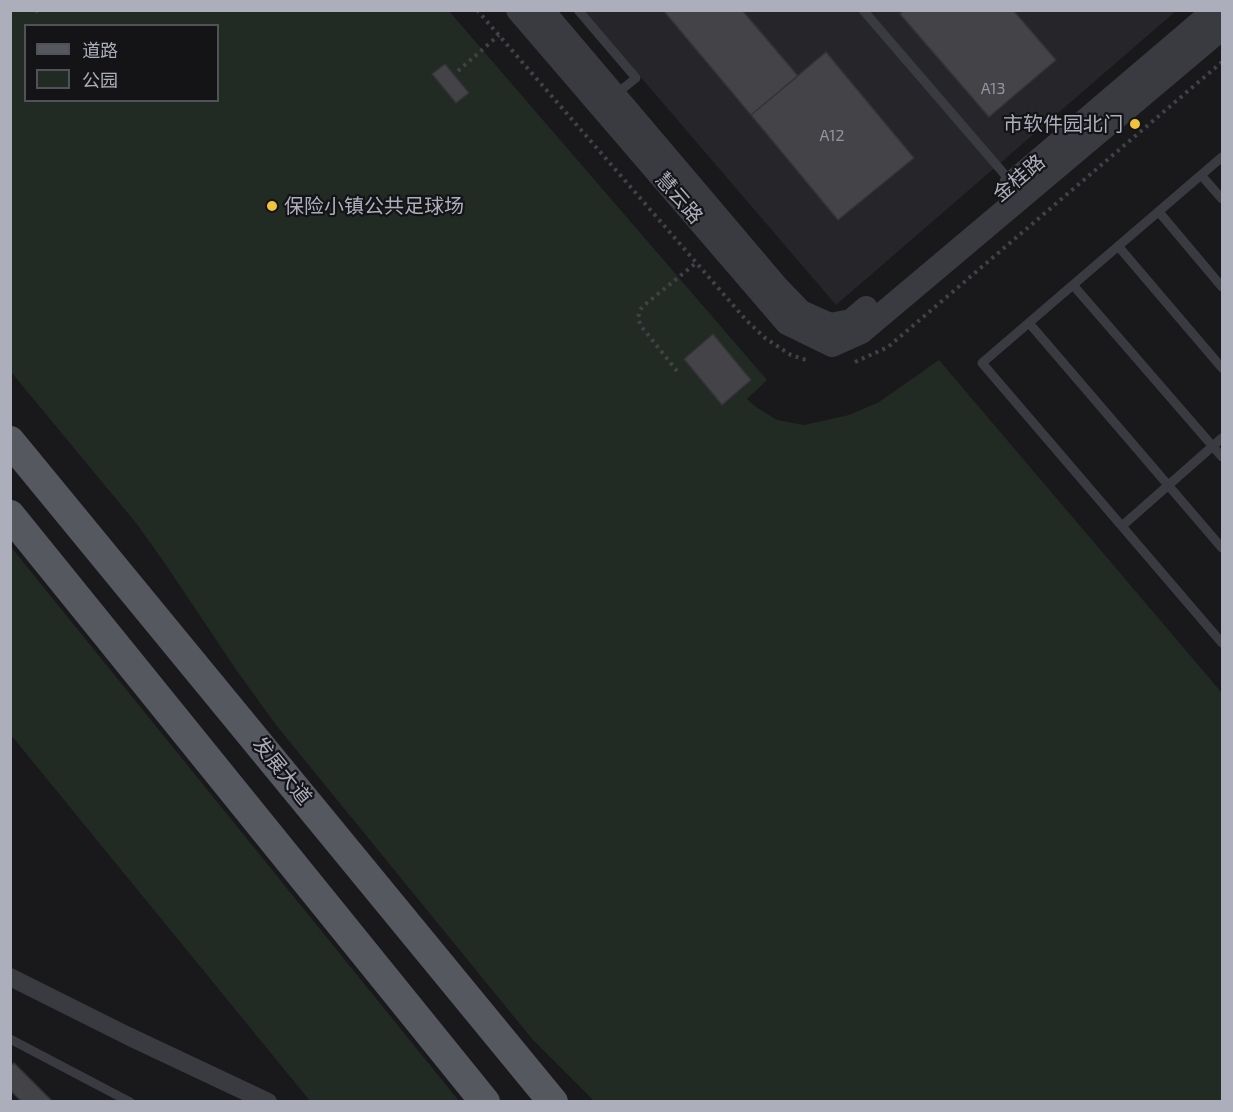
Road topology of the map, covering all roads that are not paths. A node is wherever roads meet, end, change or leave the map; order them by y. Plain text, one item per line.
1 (518, 10) edge
2 (542, 10) edge
3 (578, 10) edge
4 (863, 10) edge
5 (1215, 10) edge
6 (1222, 28) edge
7 (608, 102) junction
8 (1222, 158) edge
9 (1201, 176) junction
10 (1018, 189) junction
11 (1222, 199) edge
12 (1159, 212) junction
13 (1118, 246) junction
14 (1073, 285) junction
15 (1222, 286) edge
16 (1029, 323) junction
17 (856, 327) joint
18 (1222, 368) edge
19 (1222, 438) edge
20 (10, 441) edge
21 (1213, 446) junction
22 (1222, 458) edge
23 (1169, 485) junction
24 (10, 515) edge
25 (1122, 526) junction
26 (1222, 548) edge
27 (1222, 643) edge
28 (10, 977) edge
29 (13, 1044) edge
30 (130, 1101) edge
31 (268, 1101) edge
32 (485, 1101) edge
33 (553, 1101) edge

1 - 7 street, 慧云路
2 - 7 street, 慧云路
3 - 7 lane
4 - 10 lane
5 - 10 street, 金桂路
6 - 10 street, 金桂路
7 - 17 street, 慧云路
8 - 9 lane
9 - 11 lane
9 - 12 lane
10 - 17 street, 金桂路
12 - 13 lane
12 - 15 lane
13 - 14 lane
13 - 18 lane
14 - 16 lane
14 - 21 lane
16 - 23 lane
16 - 25 lane
19 - 21 lane
20 - 33 main road, 发展大道
21 - 22 lane
21 - 23 lane
23 - 25 lane
23 - 26 lane
24 - 32 main road
25 - 27 lane
28 - 31 street
29 - 30 lane

